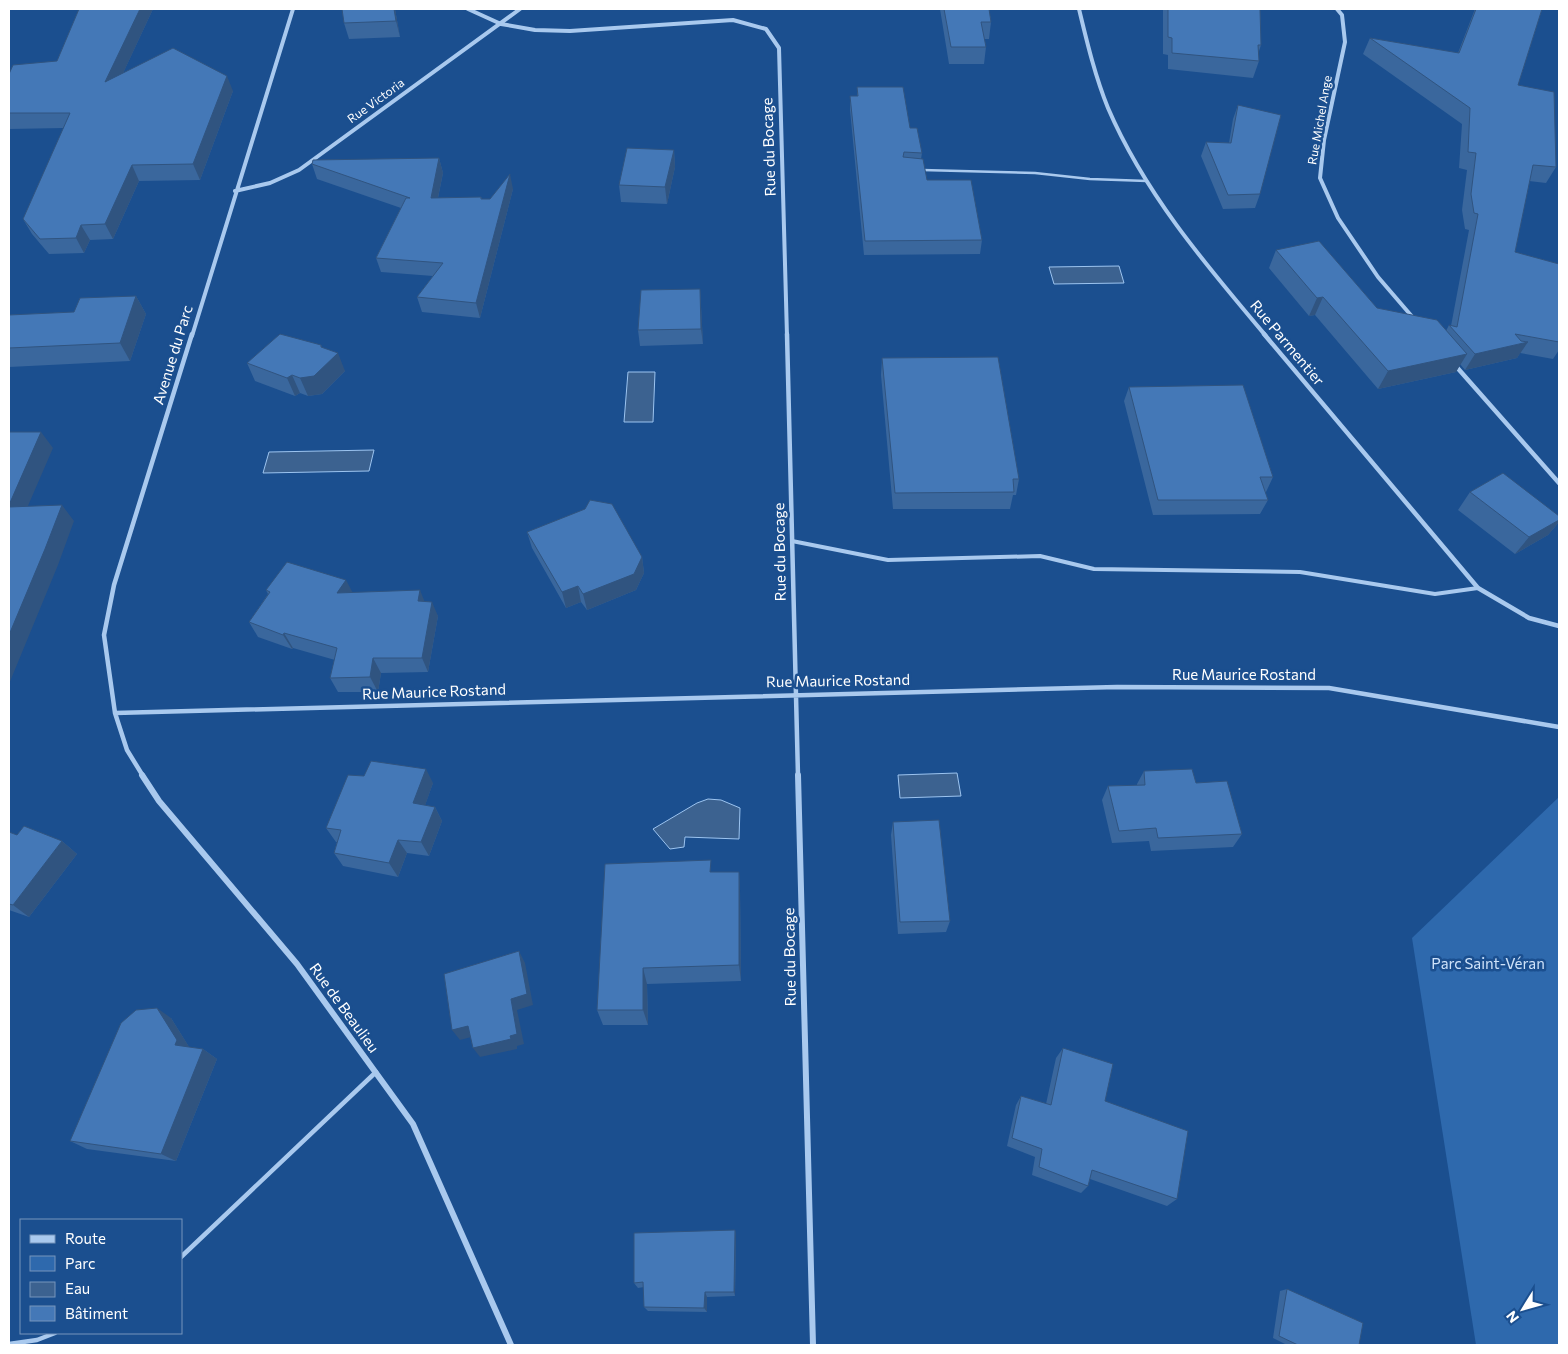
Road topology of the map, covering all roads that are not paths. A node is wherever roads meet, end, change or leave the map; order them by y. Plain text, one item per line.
1 (293, 9) edge
2 (468, 9) edge
3 (520, 9) edge
4 (1079, 9) edge
5 (1337, 9) edge
6 (501, 24) junction
7 (913, 170) edge
8 (1147, 181) junction
9 (235, 190) junction
10 (1417, 322) edge
11 (1450, 360) edge
12 (1559, 483) edge
13 (792, 541) junction
14 (1478, 588) junction
15 (1559, 626) edge
16 (796, 694) junction
17 (115, 713) junction
18 (1559, 727) edge
19 (376, 1072) junction
20 (182, 1256) edge
21 (52, 1334) edge
22 (9, 1344) edge
23 (511, 1345) edge
24 (812, 1345) edge

1 - 9 street, Avenue du Parc
2 - 6 street, Rue du Bocage
3 - 6 street, Rue Victoria
4 - 8 street, Rue Parmentier
5 - 10 street, Rue Michel Ange
6 - 9 street, Rue Victoria
6 - 13 street, Rue du Bocage
7 - 8 lane
8 - 14 street, Rue Parmentier
9 - 17 street, Avenue du Parc
11 - 12 street
13 - 14 lane
13 - 16 street, Rue du Bocage
14 - 15 street, Rue Parmentier
16 - 17 street, Rue Maurice Rostand
16 - 18 street, Rue Maurice Rostand
16 - 24 street, Rue du Bocage
17 - 19 street, Rue de Beaulieu
19 - 20 lane
19 - 23 street, Rue de Beaulieu
21 - 22 lane

